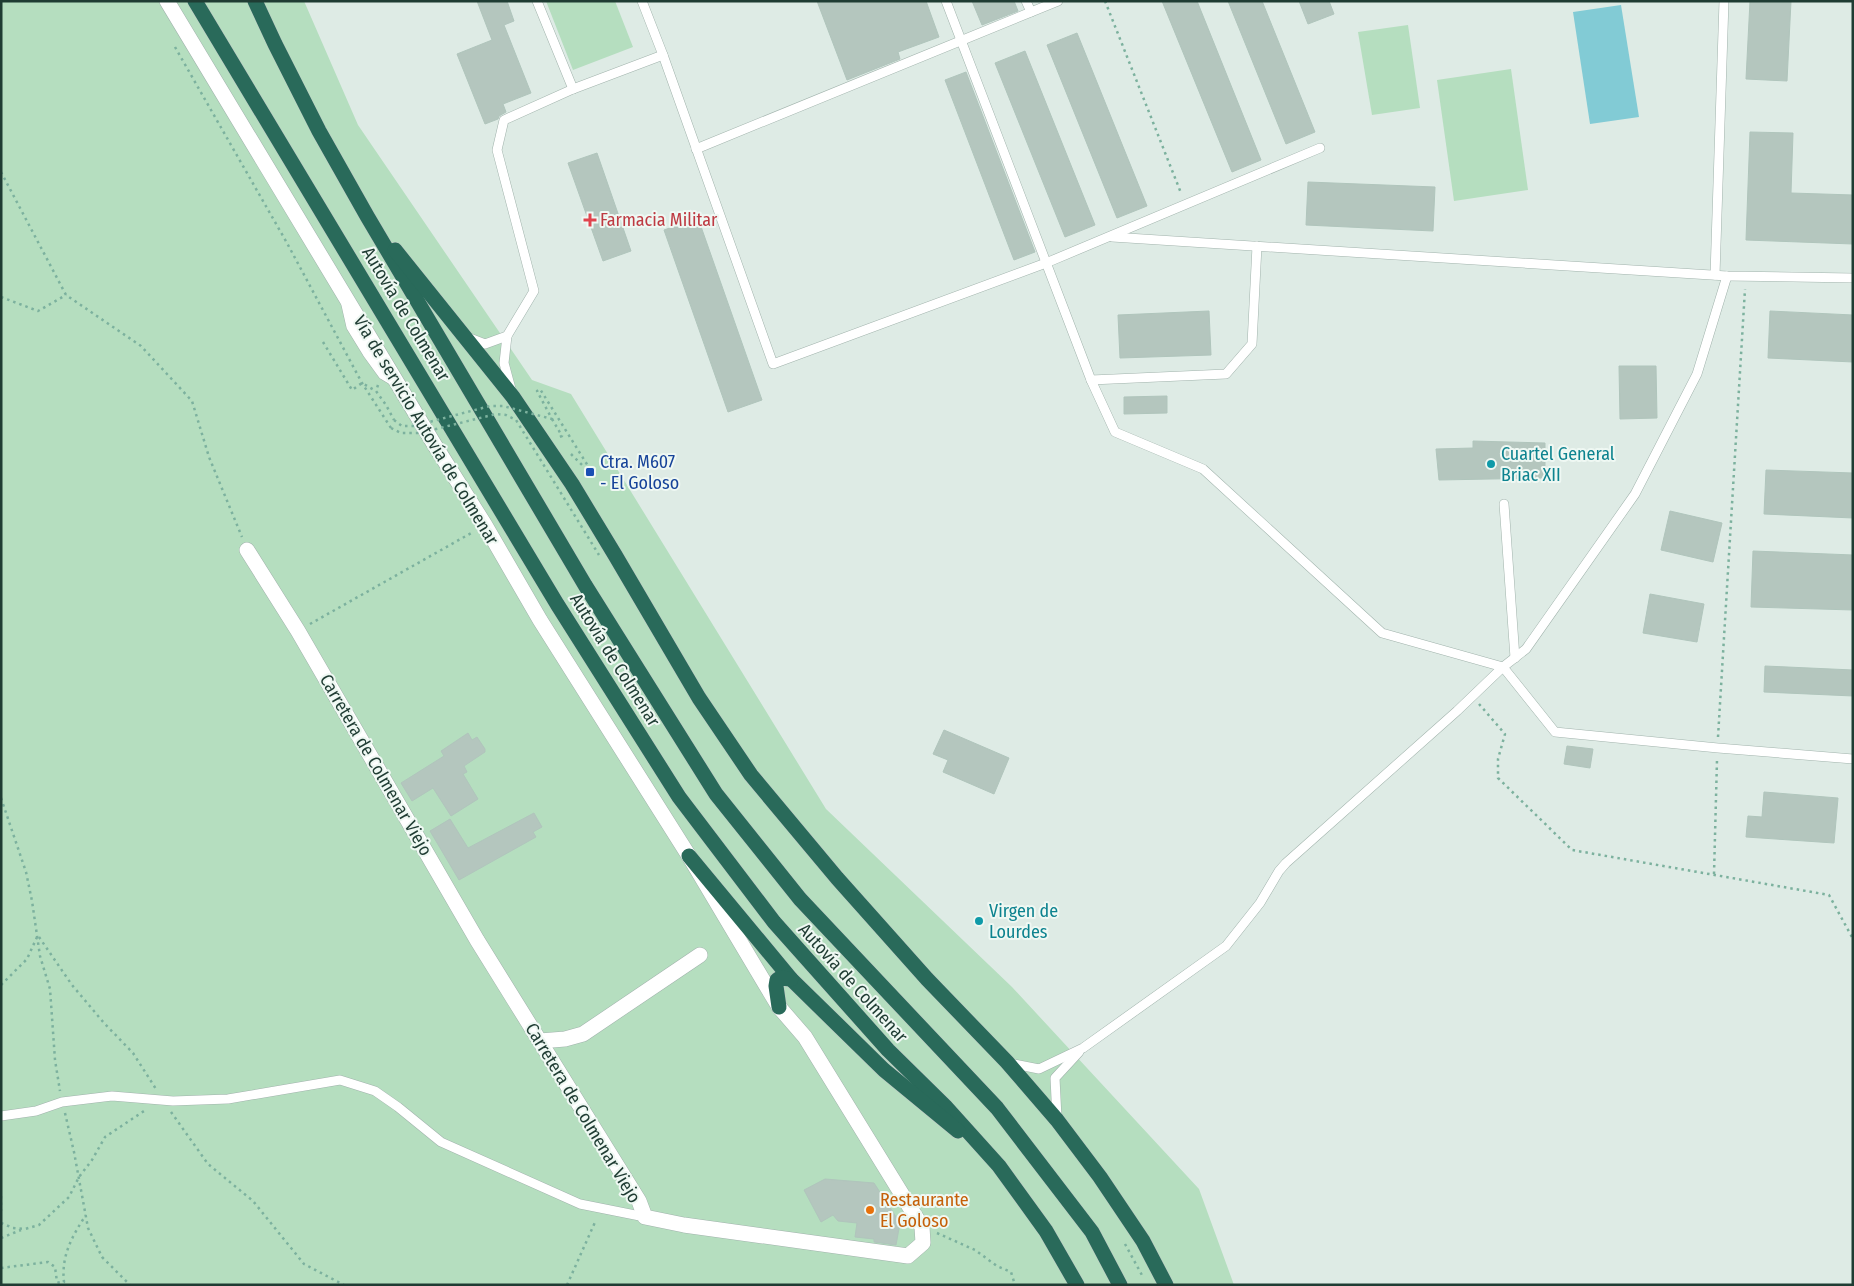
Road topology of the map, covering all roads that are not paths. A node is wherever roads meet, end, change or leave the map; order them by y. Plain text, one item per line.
1 (167, 1) edge
2 (195, 1) edge
3 (255, 1) edge
4 (537, 1) edge
5 (642, 1) edge
6 (946, 1) edge
7 (1026, 1) edge
8 (1058, 1) edge
9 (1724, 1) edge
10 (1031, 12) junction
11 (961, 41) junction
12 (663, 55) junction
13 (573, 89) junction
14 (1320, 148) dead end
15 (696, 149) junction
16 (367, 216) junction
17 (1110, 236) junction
18 (1257, 246) junction
19 (1046, 263) junction
20 (1715, 275) junction
21 (1727, 276) junction
22 (1853, 278) edge
23 (344, 295) junction
24 (464, 336) junction
25 (507, 336) junction
26 (1091, 380) junction
27 (398, 384) junction
28 (513, 396) junction
29 (1504, 504) dead end
30 (247, 550) road end
31 (1515, 658) junction
32 (1503, 667) junction
33 (1853, 759) edge
34 (689, 856) junction
35 (700, 955) dead end
36 (791, 979) junction
37 (779, 1007) junction
38 (540, 1041) junction
39 (1083, 1048) junction
40 (1007, 1062) junction
41 (1, 1116) edge
42 (1057, 1120) junction
43 (999, 1166) junction
44 (645, 1218) junction
45 (1077, 1285) edge
46 (1120, 1285) edge
47 (1166, 1285) edge

1 - 23 street, Vía de servicio Autovía de Colmenar
2 - 43 highway, Autovía de Colmenar
3 - 16 highway, Autovía de Colmenar
4 - 13 lane
5 - 12 lane
6 - 11 lane
7 - 10 lane
8 - 10 lane
9 - 20 lane
10 - 11 lane
11 - 15 lane
11 - 19 lane
12 - 13 lane
12 - 15 lane
13 - 25 lane
14 - 17 lane
15 - 19 lane
16 - 24 highway
16 - 46 highway, Autovía de Colmenar
17 - 18 lane
17 - 19 lane
18 - 20 lane
18 - 26 lane
19 - 26 lane
20 - 21 lane
21 - 22 lane
21 - 31 lane
23 - 27 street, Vía de servicio Autovía de Colmenar
23 - 27 lane
24 - 25 lane
24 - 28 highway
25 - 28 lane
26 - 32 lane
27 - 34 street, Vía de servicio Autovía de Colmenar
28 - 40 highway
29 - 31 lane
30 - 38 street, Carretera de Colmenar Viejo
31 - 32 lane
32 - 33 lane
32 - 39 lane
34 - 36 highway
34 - 37 street, Vía de servicio Autovía de Colmenar
35 - 38 street
36 - 37 highway
36 - 43 highway
37 - 44 street, Carretera de Colmenar Viejo
38 - 44 street, Carretera de Colmenar Viejo
39 - 40 lane
39 - 42 lane
40 - 42 highway
41 - 44 lane
42 - 47 highway
43 - 45 highway, Autovía de Colmenar

